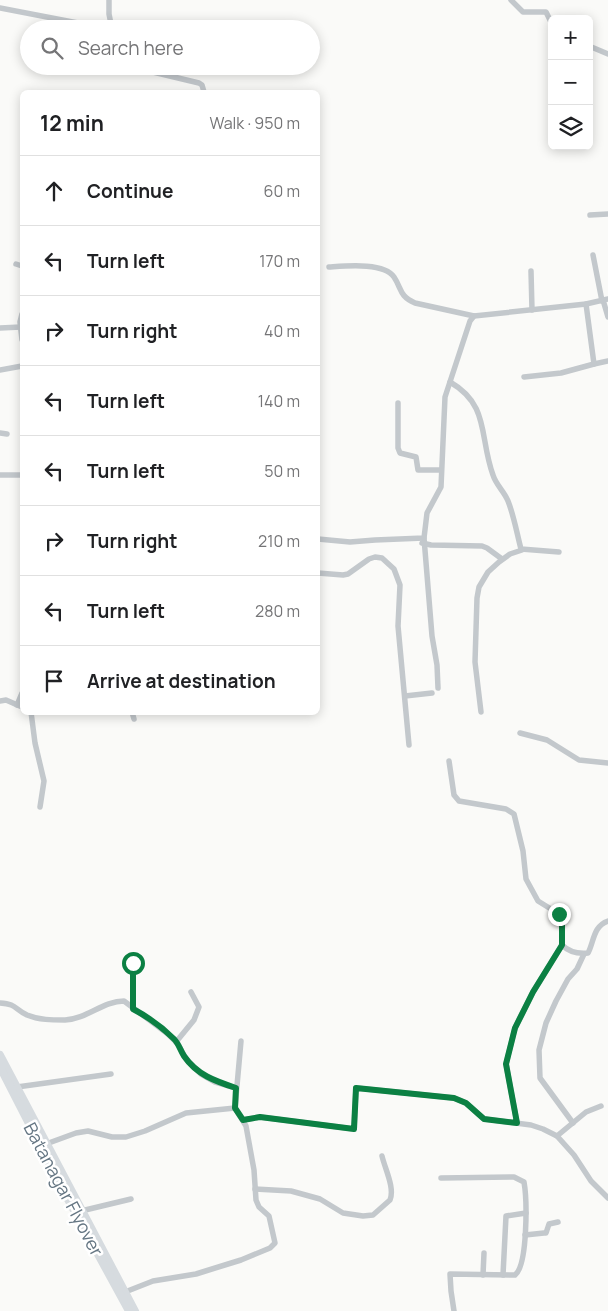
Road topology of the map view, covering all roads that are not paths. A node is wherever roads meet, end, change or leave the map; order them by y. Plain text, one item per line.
1 (109, 0) edge
2 (511, 0) edge
3 (0, 8) edge
4 (548, 16) edge
5 (56, 20) edge
6 (110, 20) edge
7 (593, 48) edge
8 (608, 54) edge
9 (166, 75) edge
10 (203, 90) edge
11 (608, 214) edge
12 (590, 215) dead end
13 (593, 255) dead end
14 (329, 267) dead end
15 (532, 271) dead end
16 (604, 300) edge
17 (586, 304) junction
18 (532, 310) junction
19 (474, 316) junction
20 (608, 317) edge
21 (20, 318) edge
22 (20, 327) joint
23 (0, 328) edge
24 (608, 361) edge
25 (594, 364) junction
26 (20, 366) edge
27 (0, 370) edge
28 (524, 377) dead end
29 (450, 382) junction
30 (398, 403) dead end
31 (441, 470) junction
32 (0, 475) edge
33 (20, 475) edge
34 (320, 539) edge
35 (422, 541) junction
36 (522, 550) junction
37 (559, 552) dead end
38 (502, 559) junction
39 (320, 573) edge
40 (438, 688) dead end
41 (432, 693) dead end
42 (404, 696) junction
43 (0, 701) edge
44 (20, 706) edge
45 (481, 712) dead end
46 (31, 715) edge
47 (520, 733) dead end
48 (408, 745) dead end
49 (449, 761) dead end
50 (608, 763) edge
51 (40, 807) dead end
52 (608, 921) edge
53 (562, 945) junction
54 (584, 954) junction
55 (133, 963) dead end
56 (191, 992) dead end
57 (0, 1003) edge
58 (133, 1009) junction
59 (241, 1041) dead end
60 (176, 1042) junction
61 (0, 1055) edge
62 (0, 1067) edge
63 (111, 1074) dead end
64 (0, 1076) edge
65 (17, 1086) junction
66 (236, 1088) junction
67 (601, 1106) dead end
68 (235, 1108) junction
69 (243, 1120) junction
70 (517, 1123) junction
71 (573, 1123) junction
72 (557, 1136) junction
73 (46, 1144) junction
74 (382, 1156) dead end
75 (441, 1178) dead end
76 (256, 1189) junction
77 (608, 1198) edge
78 (131, 1199) dead end
79 (81, 1211) junction
80 (526, 1213) junction
81 (558, 1222) dead end
82 (525, 1235) junction
83 (484, 1253) dead end
84 (483, 1274) junction
85 (503, 1275) junction
86 (125, 1292) junction
87 (124, 1311) edge
88 (129, 1311) edge
89 (135, 1311) edge
90 (454, 1311) edge

1 - 6 street
2 - 4 street
3 - 5 street
7 - 8 street
9 - 10 street
11 - 12 street
13 - 16 street
14 - 19 street
15 - 18 street
16 - 17 street
16 - 20 street
17 - 18 street
17 - 25 street
18 - 19 street
19 - 29 street
21 - 22 street
22 - 23 street
24 - 25 street
25 - 28 street
26 - 27 street
29 - 31 street
29 - 36 street
30 - 31 street
31 - 35 street
32 - 33 street
34 - 35 street
35 - 38 street
35 - 40 street
36 - 37 street
36 - 38 street
38 - 45 street
39 - 42 street
41 - 42 street
42 - 48 street
43 - 44 street
46 - 51 street
47 - 50 street
49 - 53 street
52 - 54 street
53 - 54 street
53 - 70 street
54 - 71 street
55 - 58 street
56 - 60 street
57 - 58 street
58 - 60 street
59 - 66 street
60 - 66 street
61 - 65 street
62 - 88 street, Batanagar Flyover
63 - 65 street
64 - 87 street
65 - 73 street
66 - 68 street
67 - 71 street
68 - 69 street
68 - 73 street
69 - 70 street
69 - 76 street
70 - 72 street
71 - 72 street
72 - 77 street
73 - 79 street
74 - 76 street
75 - 80 street
76 - 86 street
78 - 79 street
79 - 86 street
80 - 82 street
80 - 85 street
81 - 82 street
82 - 85 street
83 - 84 street
84 - 85 street
84 - 90 street
86 - 89 street

